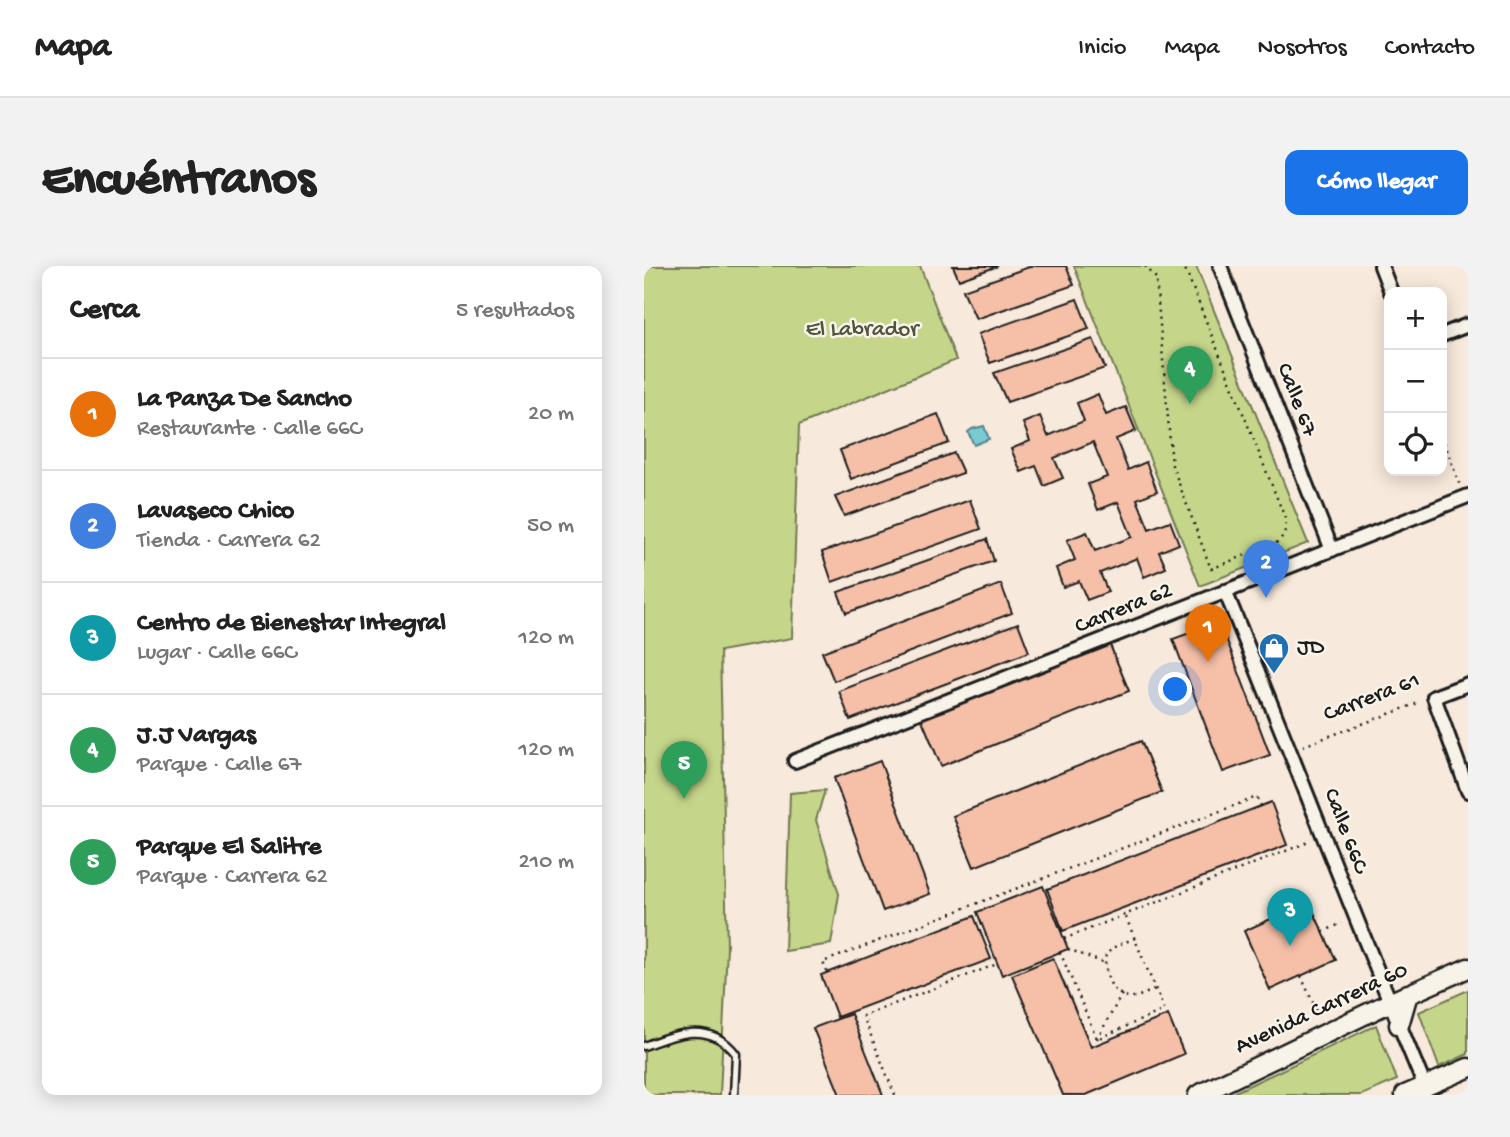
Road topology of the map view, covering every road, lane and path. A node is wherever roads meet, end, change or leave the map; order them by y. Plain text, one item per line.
1 (1144, 266) edge
2 (1184, 266) edge
3 (1220, 266) edge
4 (1381, 266) edge
5 (1389, 287) edge
6 (1468, 325) edge
7 (1447, 333) edge
8 (1447, 449) edge
9 (1466, 497) edge
10 (1332, 550) junction
11 (1225, 592) junction
12 (1468, 684) edge
13 (1434, 697) junction
14 (1291, 751) junction
15 (795, 761) dead end
16 (1468, 791) edge
17 (1261, 806) dead end
18 (1311, 841) dead end
19 (1278, 848) dead end
20 (1280, 853) junction
21 (1125, 915) junction
22 (1344, 923) dead end
23 (1323, 932) dead end
24 (1135, 938) junction
25 (1064, 939) dead end
26 (1068, 949) dead end
27 (1060, 952) dead end
28 (997, 964) dead end
29 (1105, 964) junction
30 (1468, 968) edge
31 (827, 972) dead end
32 (1301, 976) dead end
33 (1156, 989) junction
34 (1408, 994) junction
35 (1122, 995) junction
36 (1390, 1003) junction
37 (860, 1008) dead end
38 (863, 1016) junction
39 (1319, 1016) dead end
40 (1399, 1025) junction
41 (1097, 1039) junction
42 (644, 1046) edge
43 (1468, 1068) edge
44 (1425, 1087) junction
45 (734, 1095) edge
46 (895, 1095) edge
47 (1198, 1095) edge
48 (1405, 1095) edge

1 - 2 path
3 - 10 street, Calle 67
4 - 5 street
6 - 7 street
8 - 9 path
9 - 10 street, Carrera 62
10 - 11 street, Carrera 62
11 - 14 street, Calle 66C
11 - 15 street, Carrera 62
12 - 13 street, Carrera 61
13 - 14 path, Carrera 61
13 - 16 street
14 - 36 street, Calle 66C
17 - 31 path
18 - 20 path
19 - 20 path
20 - 21 path
21 - 24 path
21 - 25 path
22 - 23 path
24 - 29 path
24 - 33 path
26 - 29 path
27 - 41 path
28 - 38 path
29 - 35 path
30 - 34 main road, Avenida Carrera 60
32 - 39 path
33 - 35 path
33 - 41 path
34 - 36 main road, Avenida Carrera 60
34 - 40 main road
35 - 41 path
36 - 40 street, Calle 66C
36 - 47 main road, Avenida Carrera 60
37 - 38 path
38 - 46 path
40 - 44 street, Calle 66C
42 - 45 lane
43 - 44 main road
44 - 48 main road

